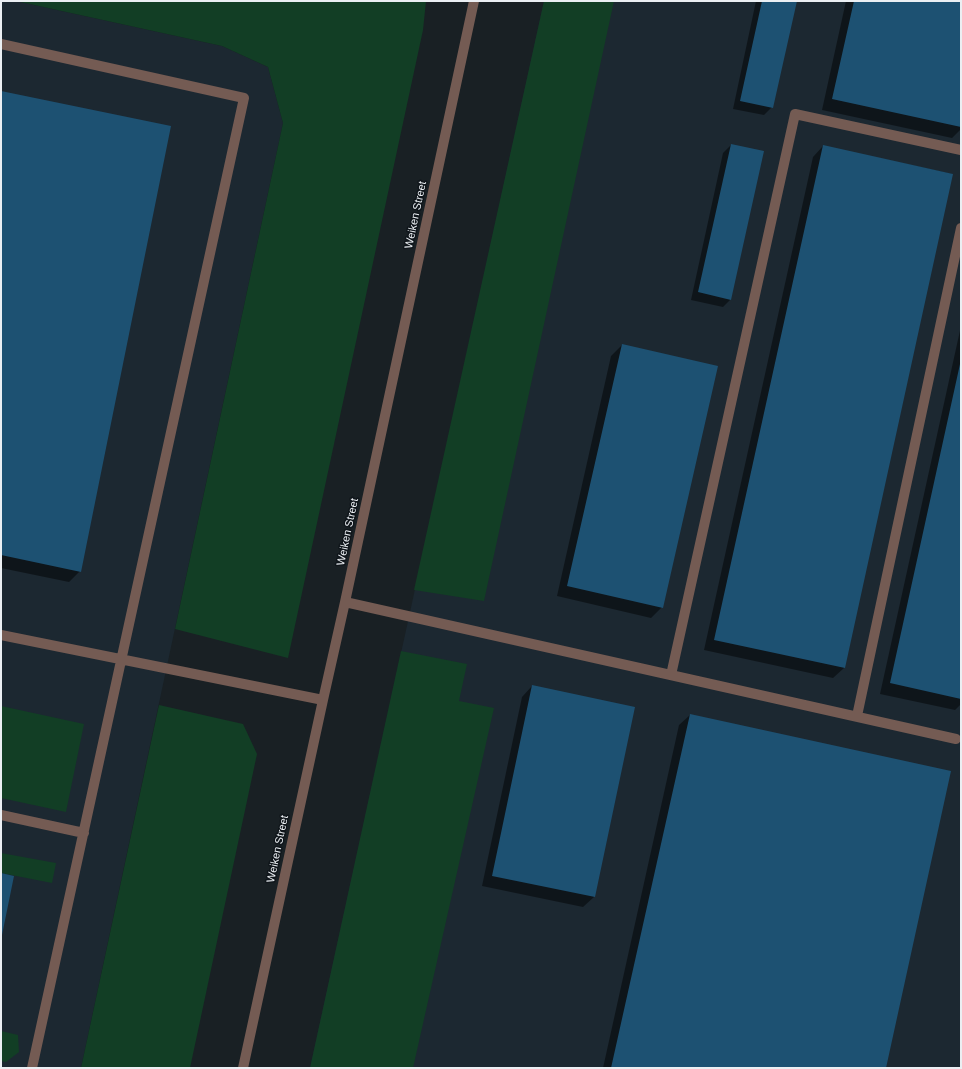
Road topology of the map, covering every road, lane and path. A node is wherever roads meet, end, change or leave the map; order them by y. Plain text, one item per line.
1 (474, 1) edge
2 (1, 44) edge
3 (961, 150) edge
4 (961, 228) edge
5 (345, 602) junction
6 (1, 635) edge
7 (122, 660) junction
8 (671, 675) junction
9 (322, 700) junction
10 (857, 716) junction
11 (956, 738) dead end
12 (1, 815) edge
13 (84, 833) junction
14 (32, 1068) edge
15 (243, 1068) edge

1 - 5 street, Weiken Street
2 - 7 street
3 - 8 street
4 - 10 street
5 - 8 street
5 - 9 street, Weiken Street
6 - 7 street
7 - 9 street
7 - 13 street
8 - 10 street
9 - 15 street, Weiken Street
10 - 11 street
12 - 13 street
13 - 14 street

